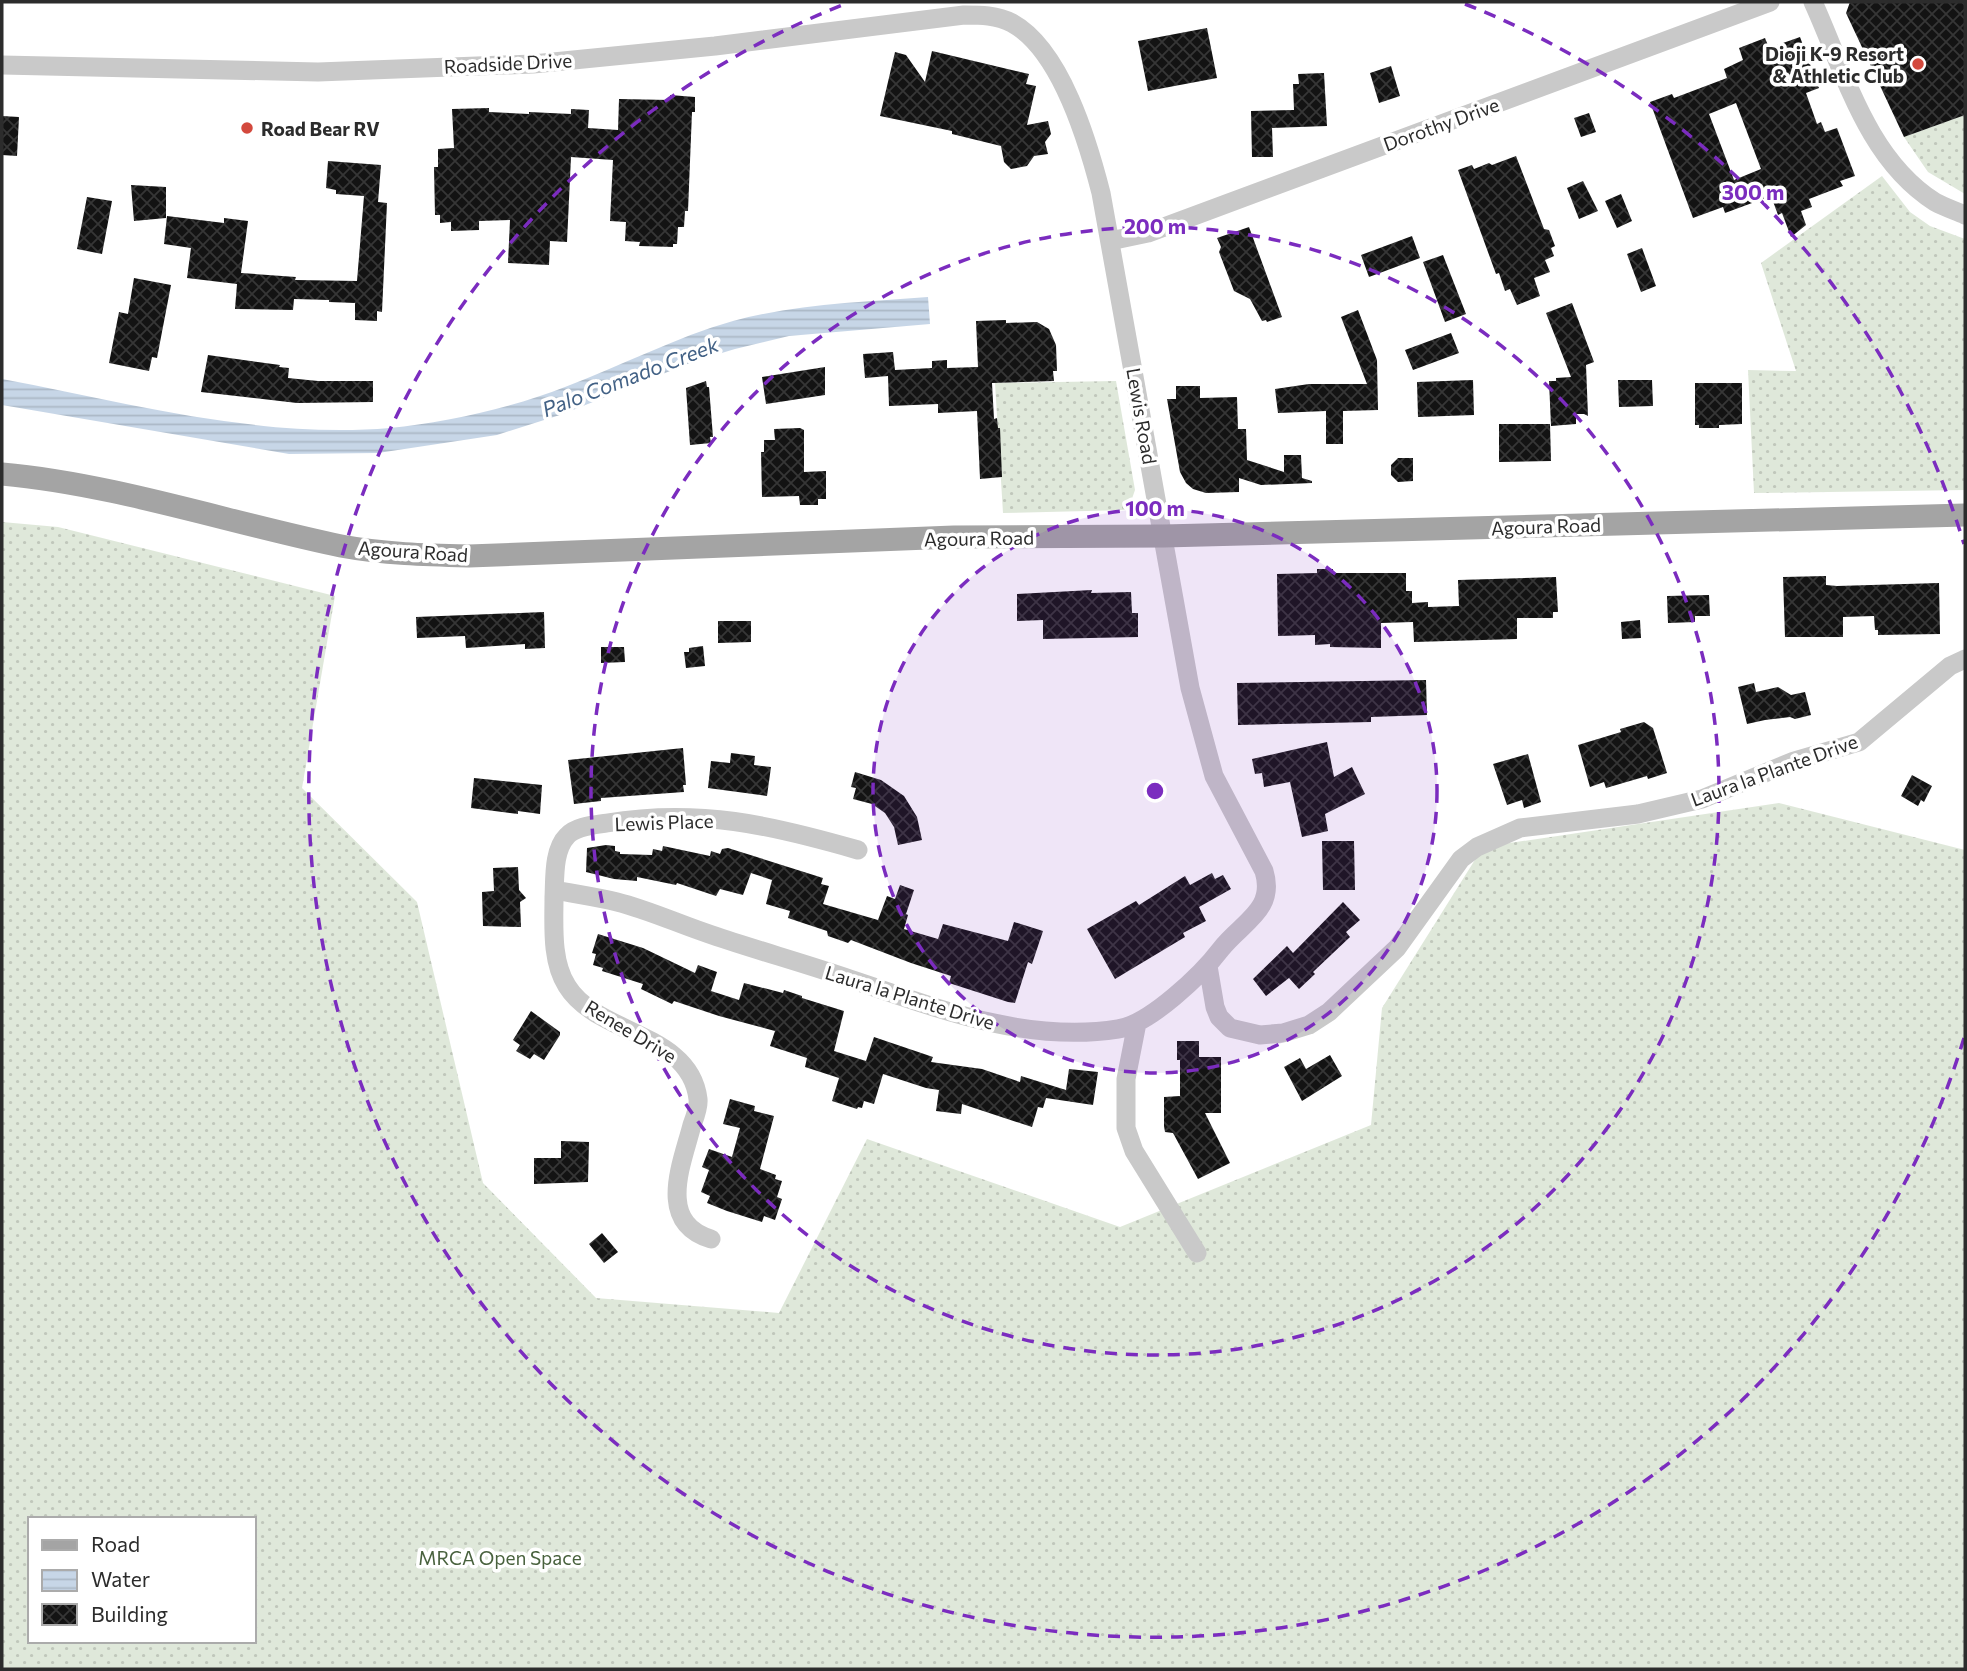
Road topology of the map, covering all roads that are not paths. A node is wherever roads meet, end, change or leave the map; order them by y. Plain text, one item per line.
1 (1770, 2) edge
2 (1813, 2) edge
3 (1011, 23) joint
4 (2, 65) edge
5 (1965, 215) edge
6 (1111, 241) junction
7 (2, 474) edge
8 (1965, 515) edge
9 (1164, 536) junction
10 (1965, 659) edge
11 (858, 850) dead end
12 (555, 890) junction
13 (1208, 966) junction
14 (1138, 1023) junction
15 (711, 1239) dead end
16 (1197, 1253) dead end

1 - 6 street, Dorothy Drive
2 - 5 street
3 - 4 street, Roadside Drive
3 - 6 street, Lewis Road
6 - 9 street, Lewis Road
7 - 9 main road, Agoura Road
8 - 9 main road, Agoura Road
9 - 13 street, Lewis Road
10 - 13 street, Laura la Plante Drive
11 - 12 street, Lewis Place
12 - 14 street, Laura la Plante Drive
12 - 15 street, Renee Drive
13 - 14 street, Laura la Plante Drive
14 - 16 street

